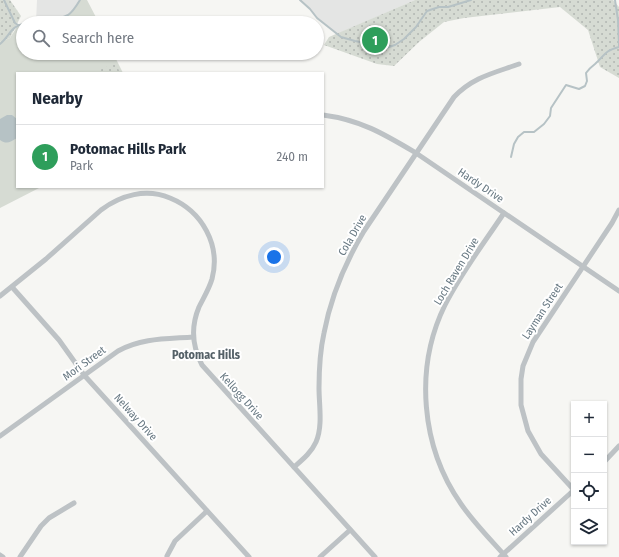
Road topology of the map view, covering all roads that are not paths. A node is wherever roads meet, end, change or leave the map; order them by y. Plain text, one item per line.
1 (519, 64) dead end
2 (324, 115) edge
3 (416, 153) junction
4 (619, 210) edge
5 (504, 213) junction
6 (582, 266) junction
7 (12, 287) junction
8 (619, 291) edge
9 (0, 296) edge
10 (193, 337) junction
11 (84, 375) junction
12 (0, 436) edge
13 (619, 446) edge
14 (607, 459) edge
15 (294, 468) junction
16 (571, 487) edge
17 (571, 493) edge
18 (74, 503) dead end
19 (207, 511) junction
20 (350, 530) junction
21 (0, 555) edge
22 (167, 556) edge
23 (503, 556) edge
24 (3, 557) edge
25 (20, 557) edge
26 (249, 557) edge
27 (320, 557) edge
28 (375, 557) edge

1 - 3 street, Cola Drive
2 - 3 street, Hardy Drive
3 - 5 street, Hardy Drive
3 - 15 street, Cola Drive
4 - 6 street, Layman Street
5 - 6 street, Hardy Drive
5 - 23 street, Loch Raven Drive
6 - 8 street, Hardy Drive
6 - 16 street, Layman Street
7 - 9 street, Kellogg Drive
7 - 10 street, Kellogg Drive
7 - 11 street, Nelway Drive
10 - 11 street, Mori Street
10 - 15 street, Kellogg Drive
11 - 12 street, Mori Street
11 - 19 street, Nelway Drive
13 - 14 street
15 - 20 street, Kellogg Drive
17 - 23 street, Hardy Drive
18 - 25 street
19 - 22 street
19 - 26 street, Nelway Drive
20 - 27 street
20 - 28 street, Kellogg Drive
21 - 24 street

